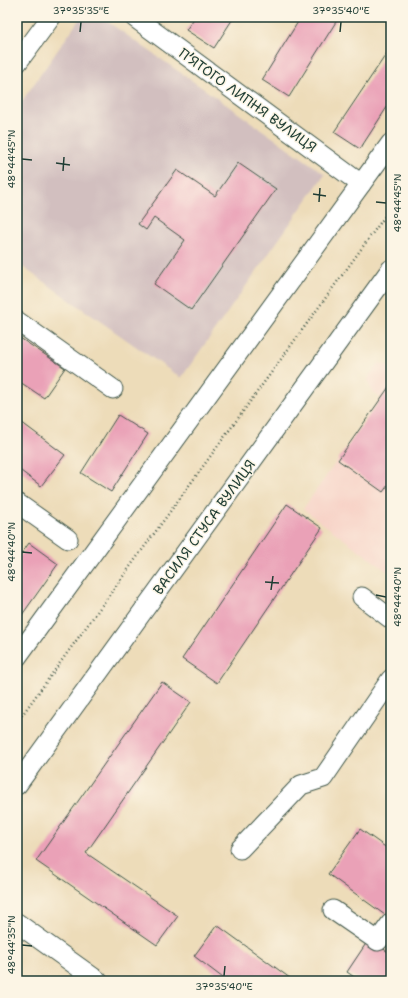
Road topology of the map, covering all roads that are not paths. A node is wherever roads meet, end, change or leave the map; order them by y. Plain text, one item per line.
1 (51, 17) edge
2 (134, 17) edge
3 (17, 63) edge
4 (391, 143) edge
5 (361, 184) junction
6 (391, 269) edge
7 (17, 321) edge
8 (113, 389) dead end
9 (17, 503) edge
10 (68, 539) dead end
11 (362, 597) dead end
12 (391, 619) edge
13 (17, 657) edge
14 (391, 679) edge
15 (17, 785) edge
16 (240, 849) dead end
17 (333, 910) dead end
18 (17, 923) edge
19 (391, 923) edge
20 (98, 981) edge

1 - 3 street
2 - 5 street, П’ЯТОГО ЛИПНЯ ВУЛИЦЯ
4 - 5 street
5 - 13 street
6 - 15 street, ВАСИЛЯ СТУСА ВУЛИЦЯ
7 - 8 street
9 - 10 street
11 - 12 street
14 - 16 street
17 - 19 street
18 - 20 street

